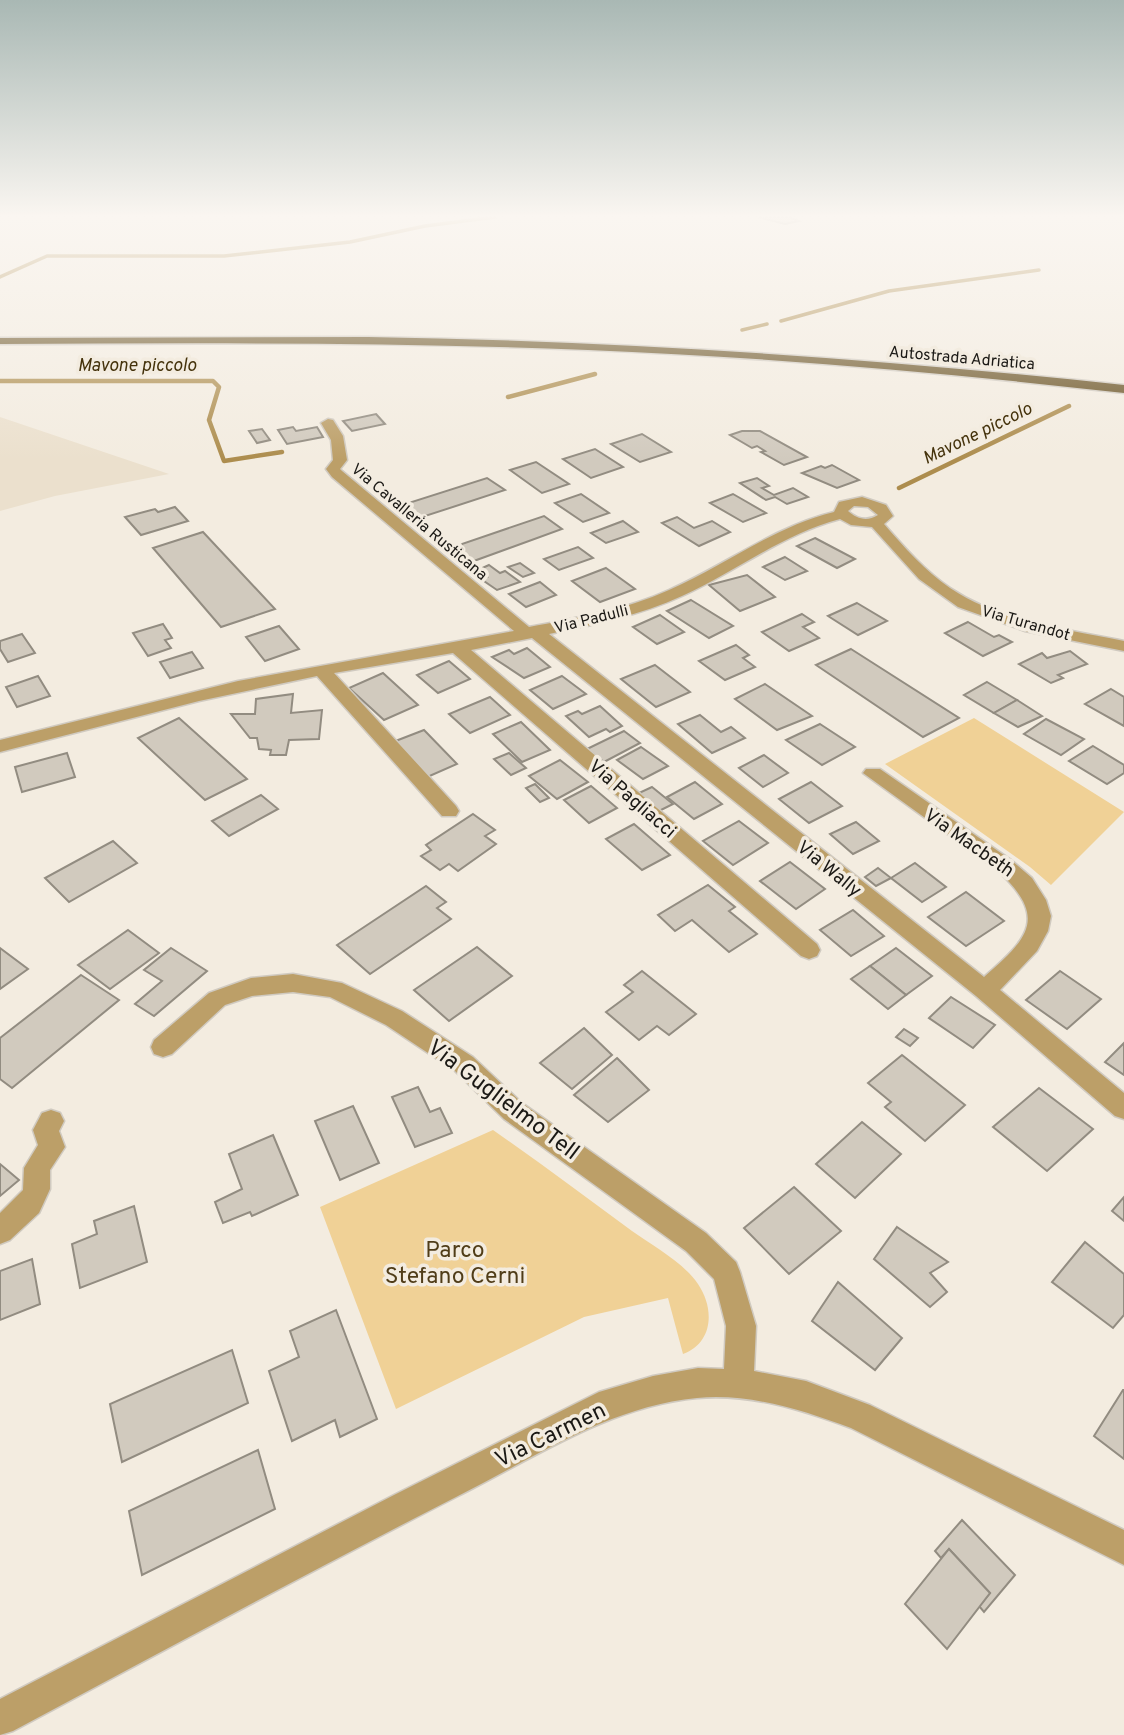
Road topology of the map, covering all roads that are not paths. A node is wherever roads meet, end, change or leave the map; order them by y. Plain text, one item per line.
1 (0, 330) edge
2 (0, 341) edge
3 (959, 359) dead end
4 (1124, 389) edge
5 (328, 423) dead end
6 (842, 514) junction
7 (875, 523) junction
8 (530, 632) junction
9 (456, 646) junction
10 (1124, 646) edge
11 (322, 670) junction
12 (0, 746) edge
13 (873, 773) dead end
14 (449, 811) dead end
15 (810, 950) dead end
16 (984, 990) junction
17 (163, 1047) dead end
18 (1124, 1108) edge
19 (51, 1121) dead end
20 (0, 1231) edge
21 (737, 1384) junction
22 (1124, 1548) edge
23 (0, 1717) edge

1 - 3 highway, Autostrada Adriatica
2 - 4 highway, Autostrada Adriatica
5 - 8 street, Via Cavalleria Rusticana
6 - 7 street
6 - 7 street, Via Padulli
6 - 8 street, Via Padulli
7 - 10 street, Via Turandot
8 - 9 street, Via Padulli
8 - 16 street, Via Wally
9 - 11 street, Via Padulli
9 - 15 street, Via Pagliacci
11 - 12 street, Via Padulli
11 - 14 street
13 - 16 street, Via Macbeth
16 - 18 street, Via Wally
17 - 21 street, Via Guglielmo Tell
19 - 20 street
21 - 22 street, Via Carmen
21 - 23 street, Via Carmen

